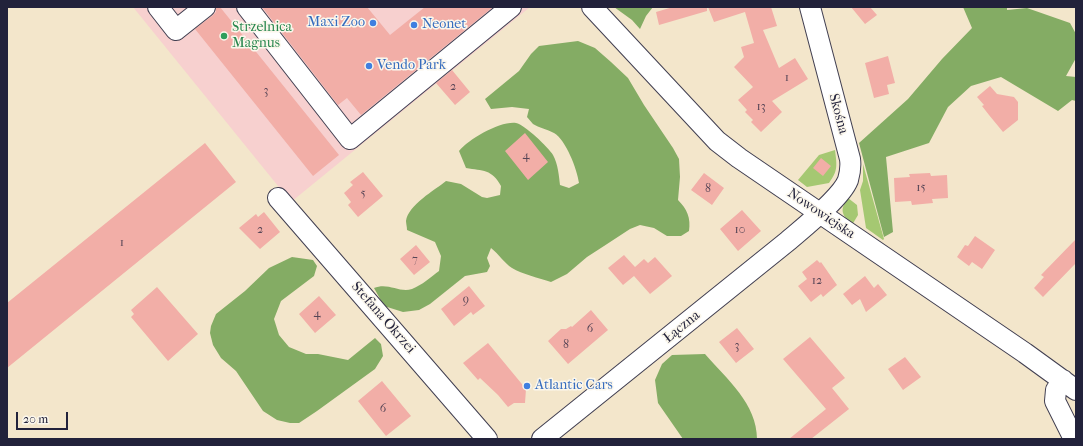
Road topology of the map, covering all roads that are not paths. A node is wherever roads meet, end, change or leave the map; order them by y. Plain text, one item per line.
1 (158, 7) edge
2 (205, 7) edge
3 (247, 7) edge
4 (511, 7) edge
5 (592, 7) edge
6 (810, 7) edge
7 (278, 198) dead end
8 (820, 213) junction
9 (1070, 385) edge
10 (487, 439) edge
11 (542, 439) edge
12 (1074, 439) edge

1 - 2 street
3 - 4 street
5 - 8 street, Nowowiejska
6 - 8 street, Skośna
7 - 10 street, Stefana Okrzei
8 - 9 street, Nowowiejska
8 - 11 street, Łączna
9 - 12 street

